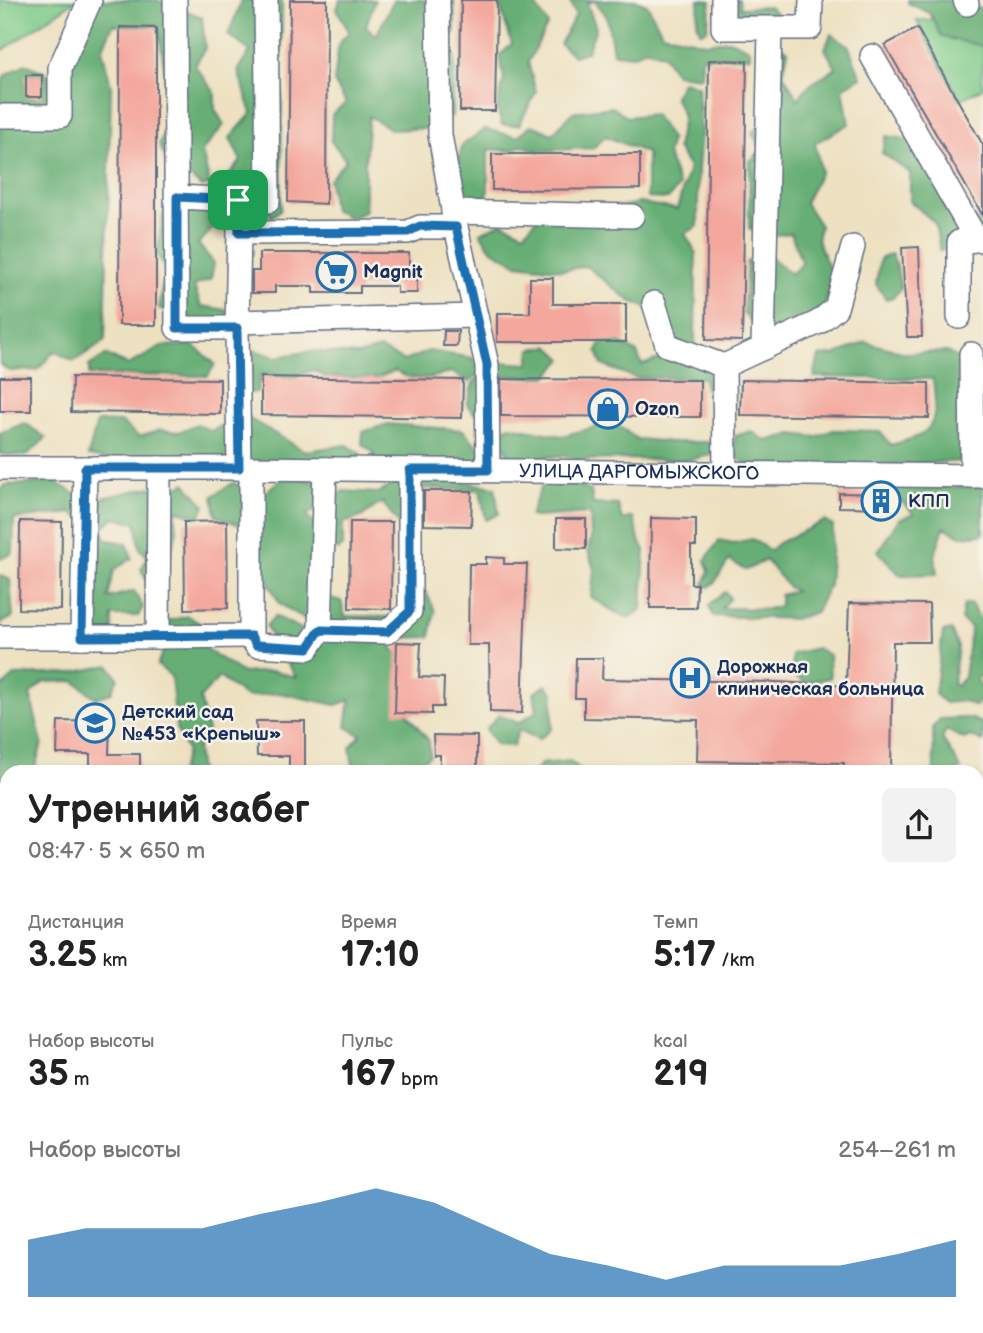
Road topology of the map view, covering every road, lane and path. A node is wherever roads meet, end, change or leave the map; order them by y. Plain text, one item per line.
1 (89, 0) edge
2 (175, 0) edge
3 (266, 0) edge
4 (438, 0) edge
5 (723, 0) edge
6 (811, 0) edge
7 (770, 29) junction
8 (872, 56) dead end
9 (0, 116) edge
10 (177, 197) junction
11 (238, 200) junction
12 (632, 216) dead end
13 (454, 220) junction
14 (239, 233) junction
15 (977, 235) edge
16 (853, 247) dead end
17 (654, 303) dead end
18 (476, 316) junction
19 (959, 317) dead end
20 (237, 325) junction
21 (763, 348) junction
22 (971, 354) dead end
23 (724, 366) junction
24 (0, 468) edge
25 (85, 468) junction
26 (159, 468) junction
27 (245, 468) junction
28 (325, 469) junction
29 (410, 470) junction
30 (488, 470) junction
31 (725, 473) junction
32 (978, 476) edge
33 (320, 630) junction
34 (251, 636) junction
35 (0, 637) edge
36 (82, 637) junction
37 (158, 637) junction

1 - 9 street
2 - 10 street
3 - 11 street
4 - 13 street
5 - 7 street
6 - 7 street
7 - 21 street
8 - 15 street
10 - 11 street
10 - 20 street
11 - 14 street
12 - 13 street
13 - 14 street
13 - 18 street
14 - 20 street
15 - 19 street
16 - 21 street
17 - 23 street
18 - 20 street
18 - 30 street
20 - 27 street
21 - 23 street
22 - 32 street
23 - 31 street
24 - 25 street, УЛИЦА ДАРГОМЫЖСКОГО
25 - 26 street, УЛИЦА ДАРГОМЫЖСКОГО
25 - 36 street
26 - 27 street, УЛИЦА ДАРГОМЫЖСКОГО
26 - 37 street
27 - 28 street, УЛИЦА ДАРГОМЫЖСКОГО
27 - 34 street
28 - 29 street, УЛИЦА ДАРГОМЫЖСКОГО
28 - 33 street
29 - 30 street, УЛИЦА ДАРГОМЫЖСКОГО
29 - 33 street
30 - 31 street, УЛИЦА ДАРГОМЫЖСКОГО
31 - 32 street, УЛИЦА ДАРГОМЫЖСКОГО
33 - 34 street
34 - 37 street
35 - 36 street
36 - 37 street

